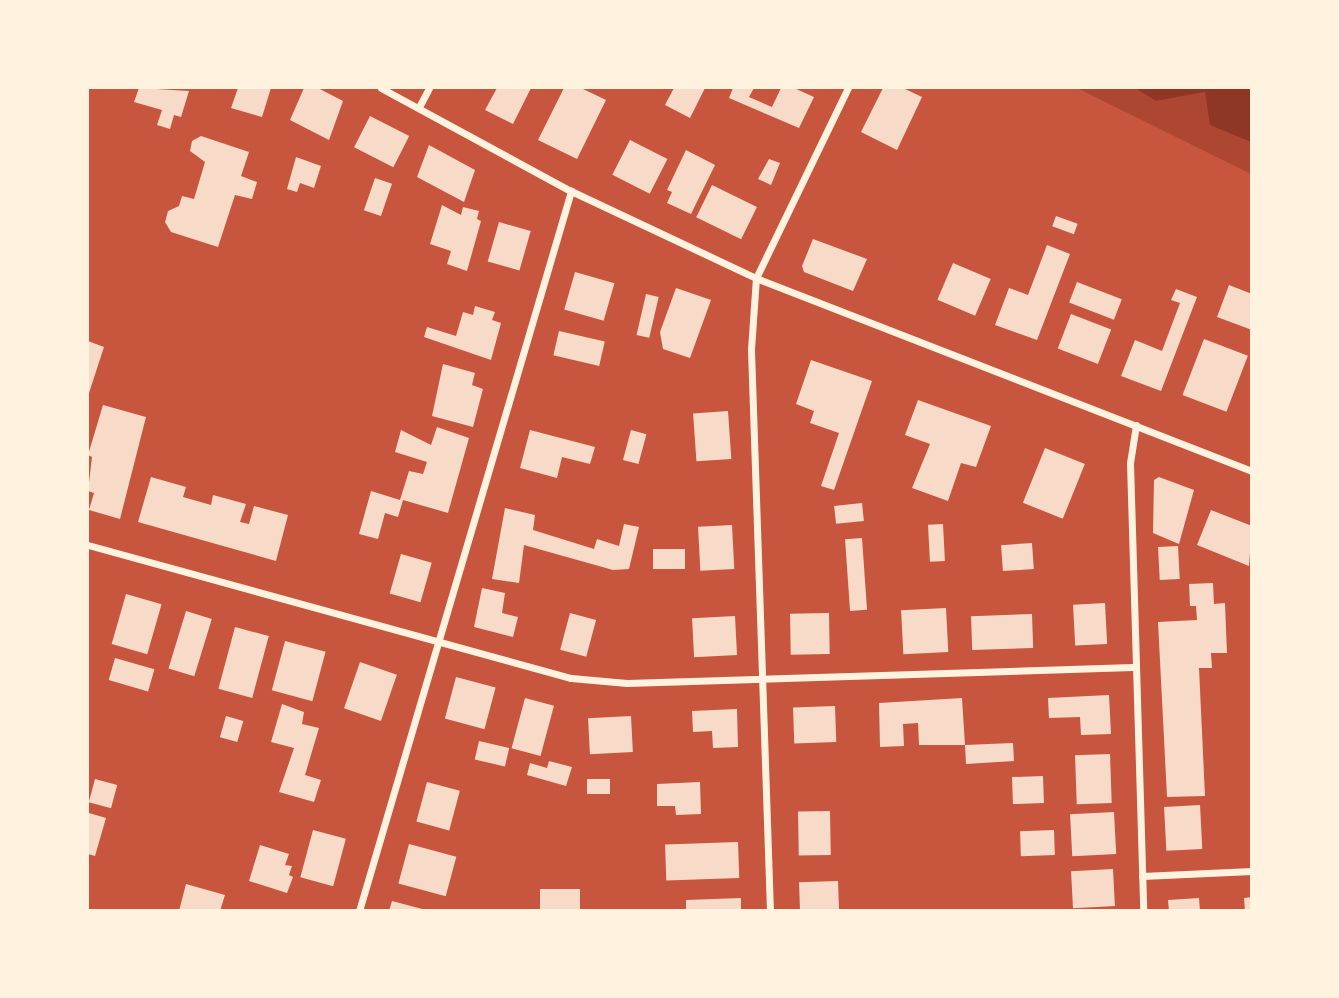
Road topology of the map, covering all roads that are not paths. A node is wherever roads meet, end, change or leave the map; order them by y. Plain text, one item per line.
1 (381, 88) edge
2 (429, 88) edge
3 (848, 88) edge
4 (419, 107) junction
5 (571, 191) junction
6 (756, 278) junction
7 (1136, 425) junction
8 (1251, 471) edge
9 (88, 545) edge
10 (439, 642) junction
11 (1133, 667) junction
12 (762, 680) junction
13 (1251, 872) edge
14 (1142, 876) junction
15 (359, 911) edge
16 (770, 911) edge
17 (1143, 911) edge

1 - 4 street
2 - 4 street
3 - 6 street
4 - 5 street
5 - 6 street
5 - 10 street
6 - 7 street
6 - 12 street
7 - 8 street
7 - 11 street
9 - 10 street
10 - 12 street
10 - 15 street
11 - 12 street
11 - 14 street
12 - 16 street
13 - 14 street
14 - 17 street

